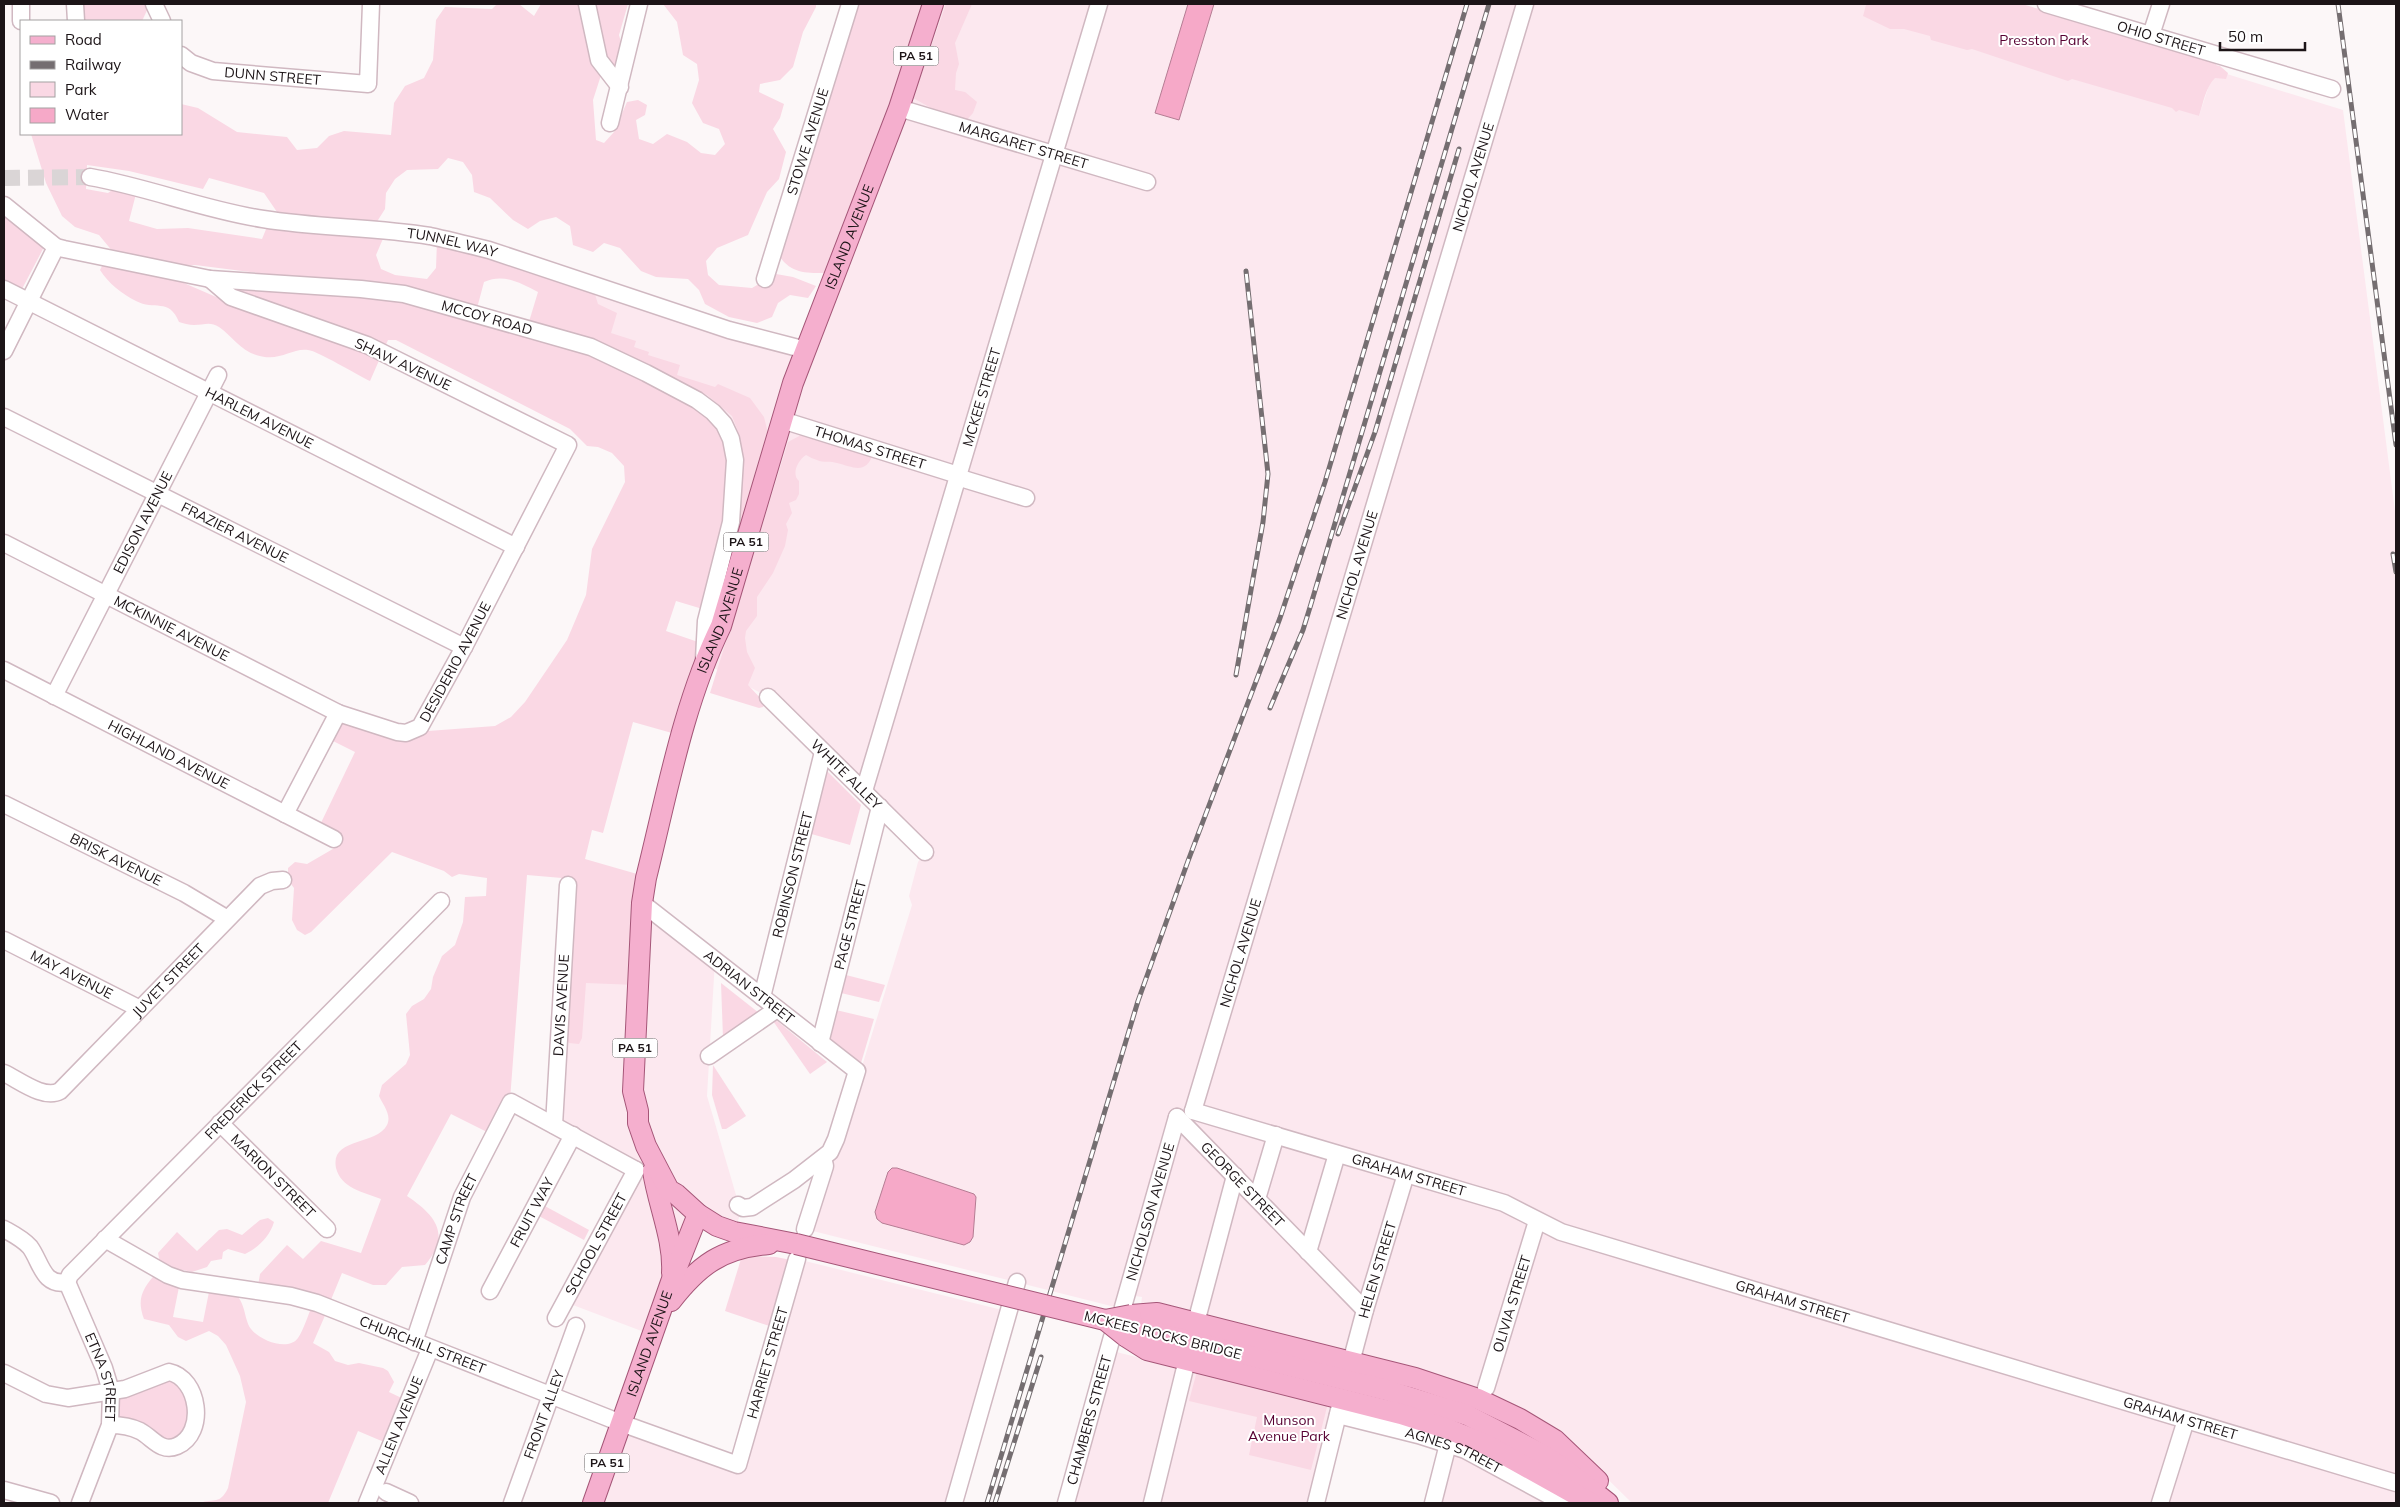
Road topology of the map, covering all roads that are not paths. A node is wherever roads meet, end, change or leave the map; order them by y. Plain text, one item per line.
1 (21, 4) edge
2 (75, 4) edge
3 (154, 4) edge
4 (371, 4) edge
5 (587, 4) edge
6 (639, 4) edge
7 (850, 4) edge
8 (933, 4) edge
9 (1099, 4) edge
10 (1525, 4) edge
11 (2046, 4) edge
12 (2161, 4) edge
13 (21, 20) edge
14 (76, 20) edge
15 (162, 20) edge
16 (2152, 35) junction
17 (182, 56) edge
18 (620, 88) junction
19 (2332, 89) dead end
20 (899, 108) junction
21 (610, 123) dead end
22 (1054, 154) junction
23 (90, 177) tunnel mouth
24 (1148, 182) dead end
25 (4, 205) edge
26 (56, 247) junction
27 (210, 279) junction
28 (765, 279) dead end
29 (4, 289) edge
30 (29, 302) junction
31 (806, 350) junction
32 (4, 351) edge
33 (218, 375) dead end
34 (209, 392) junction
35 (4, 417) edge
36 (782, 420) junction
37 (568, 445) joint
38 (957, 476) junction
39 (157, 494) junction
40 (1026, 498) dead end
41 (4, 543) edge
42 (516, 547) junction
43 (106, 596) junction
44 (464, 647) junction
45 (704, 662) junction
46 (4, 670) edge
47 (54, 696) junction
48 (768, 697) dead end
49 (338, 713) junction
50 (823, 752) junction
51 (864, 792) junction
52 (4, 804) edge
53 (880, 807) junction
54 (285, 814) junction
55 (334, 839) dead end
56 (925, 852) dead end
57 (283, 880) dead end
58 (568, 885) dead end
59 (441, 901) dead end
60 (642, 903) junction
61 (226, 918) junction
62 (4, 940) edge
63 (762, 997) junction
64 (140, 1009) junction
65 (777, 1009) junction
66 (820, 1043) junction
67 (709, 1056) dead end
68 (4, 1073) edge
69 (638, 1111) junction
70 (1193, 1111) junction
71 (1177, 1117) junction
72 (220, 1123) junction
73 (554, 1125) junction
74 (573, 1135) junction
75 (1276, 1136) junction
76 (1337, 1154) junction
77 (823, 1158) junction
78 (644, 1165) junction
79 (1406, 1174) junction
80 (1235, 1176) junction
81 (676, 1194) junction
82 (1257, 1199) junction
83 (738, 1204) dead end
84 (698, 1214) junction
85 (1537, 1221) junction
86 (4, 1229) edge
87 (327, 1229) dead end
88 (105, 1239) junction
89 (797, 1244) junction
90 (1308, 1252) junction
91 (67, 1282) junction
92 (671, 1282) junction
93 (1017, 1282) dead end
94 (490, 1291) dead end
95 (1365, 1310) junction
96 (660, 1314) junction
97 (1198, 1315) dead end
98 (556, 1318) dead end
99 (1118, 1323) junction
100 (576, 1326) dead end
101 (414, 1342) junction
102 (430, 1349) junction
103 (1351, 1364) junction
104 (1186, 1368) dead end
105 (4, 1373) edge
106 (1486, 1388) dead end
107 (111, 1391) junction
108 (551, 1396) junction
109 (1341, 1403) junction
110 (2186, 1420) junction
111 (621, 1423) junction
112 (110, 1426) junction
113 (1448, 1444) junction
114 (738, 1465) joint
115 (2396, 1483) edge
116 (4, 1490) edge
117 (386, 1492) dead end
118 (51, 1503) edge
119 (80, 1503) edge
120 (367, 1503) edge
121 (410, 1503) edge
122 (512, 1503) edge
123 (594, 1503) edge
124 (954, 1503) edge
125 (1066, 1503) edge
126 (1152, 1503) edge
127 (1316, 1503) edge
128 (1434, 1503) edge
129 (1563, 1503) edge
130 (1591, 1503) edge
131 (1608, 1503) edge
132 (1621, 1503) edge
133 (2160, 1503) edge

1 - 13 street
2 - 14 street
3 - 15 street
4 - 17 street, DUNN STREET
5 - 18 street
6 - 18 street
7 - 28 street, STOWE AVENUE
8 - 20 main road, ISLAND AVENUE / PA 51
9 - 22 street, MCKEE STREET
10 - 70 street, NICHOL AVENUE
11 - 16 street, OHIO STREET
12 - 16 street
16 - 19 street, OHIO STREET
18 - 21 street
20 - 22 street, MARGARET STREET
20 - 31 main road, ISLAND AVENUE / PA 51
22 - 24 street, MARGARET STREET
22 - 38 street, MCKEE STREET
23 - 31 street, TUNNEL WAY
25 - 26 street, MCCOY ROAD
26 - 27 street, MCCOY ROAD
26 - 30 street
27 - 37 street, SHAW AVENUE
27 - 45 street, MCCOY ROAD
29 - 30 street, HARLEM AVENUE
30 - 32 street
30 - 34 street, HARLEM AVENUE
31 - 36 main road, ISLAND AVENUE / PA 51
33 - 34 street, EDISON AVENUE
34 - 39 street, EDISON AVENUE
34 - 42 street, HARLEM AVENUE
35 - 39 street, FRAZIER AVENUE
36 - 38 street, THOMAS STREET
36 - 45 main road, ISLAND AVENUE / PA 51
37 - 42 street, DESIDERIO AVENUE
38 - 40 street, THOMAS STREET
38 - 51 street, MCKEE STREET
39 - 43 street, EDISON AVENUE
39 - 44 street, FRAZIER AVENUE
41 - 43 street, MCKINNIE AVENUE
42 - 44 street, DESIDERIO AVENUE
43 - 47 street, EDISON AVENUE
43 - 49 street, MCKINNIE AVENUE
44 - 49 street, DESIDERIO AVENUE
45 - 60 main road, ISLAND AVENUE / PA 51
46 - 47 street, HIGHLAND AVENUE
47 - 54 street, HIGHLAND AVENUE
48 - 50 street, WHITE ALLEY
49 - 54 street
50 - 51 street, WHITE ALLEY
50 - 63 street, ROBINSON STREET
51 - 53 street, WHITE ALLEY
52 - 61 street, BRISK AVENUE
53 - 56 street, WHITE ALLEY
53 - 66 street, PAGE STREET
54 - 55 street, HIGHLAND AVENUE
57 - 61 street, JUVET STREET
58 - 73 street, DAVIS AVENUE
59 - 72 street, FREDERICK STREET
60 - 63 street, ADRIAN STREET
60 - 69 main road, ISLAND AVENUE / PA 51
61 - 64 street, JUVET STREET
62 - 64 street, MAY AVENUE
63 - 65 street, ADRIAN STREET
64 - 68 street, JUVET STREET
65 - 66 street, ADRIAN STREET
65 - 67 street
66 - 77 street, ADRIAN STREET
69 - 78 main road, ISLAND AVENUE / PA 51
69 - 81 main road, ISLAND AVENUE / PA 51
70 - 71 street
70 - 75 street, GRAHAM STREET
71 - 80 street, GEORGE STREET
71 - 99 street, NICHOLSON AVENUE
72 - 87 street, MARION STREET
72 - 88 street, FREDERICK STREET
73 - 74 street
73 - 101 street, CAMP STREET
74 - 78 street
74 - 94 street, FRUIT WAY
75 - 76 street, GRAHAM STREET
75 - 82 street
76 - 79 street, GRAHAM STREET
76 - 90 street
77 - 83 street
77 - 89 street, HARRIET STREET
78 - 81 main road, ISLAND AVENUE / PA 51
78 - 92 main road
78 - 98 street, SCHOOL STREET
79 - 85 street, GRAHAM STREET
79 - 95 street, HELEN STREET
80 - 82 street, GEORGE STREET
80 - 97 street
81 - 84 main road, ISLAND AVENUE / PA 51
82 - 90 street, GEORGE STREET
84 - 89 main road, MCKEES ROCKS BRIDGE
84 - 92 main road, ISLAND AVENUE / PA 51
85 - 106 street, OLIVIA STREET
85 - 110 street, GRAHAM STREET
86 - 91 street
88 - 91 street, FREDERICK STREET
88 - 101 street, CHURCHILL STREET
89 - 96 main road
89 - 99 main road, MCKEES ROCKS BRIDGE, bridge
89 - 114 street, HARRIET STREET
90 - 95 street, GEORGE STREET
91 - 107 street, ETNA STREET
92 - 96 main road, ISLAND AVENUE / PA 51
93 - 124 street
95 - 103 street, HELEN STREET
96 - 111 main road, ISLAND AVENUE / PA 51
99 - 103 main road
99 - 109 main road
99 - 125 street, CHAMBERS STREET
99 - 131 main road, MCKEES ROCKS BRIDGE
100 - 108 street, FRONT ALLEY
101 - 102 street, CHURCHILL STREET
102 - 108 street, CHURCHILL STREET
102 - 120 street, ALLEN AVENUE
103 - 132 main road
104 - 126 street
105 - 107 street
107 - 112 street, ETNA STREET
107 - 112 street
108 - 111 street, CHURCHILL STREET
108 - 122 street, FRONT ALLEY
109 - 113 street, AGNES STREET
109 - 127 street
109 - 130 main road
110 - 115 street, GRAHAM STREET
110 - 133 street
111 - 114 street, CHURCHILL STREET
111 - 123 main road, ISLAND AVENUE / PA 51
112 - 119 street, ETNA STREET
113 - 128 street
113 - 129 street, AGNES STREET
116 - 118 street
117 - 121 street

